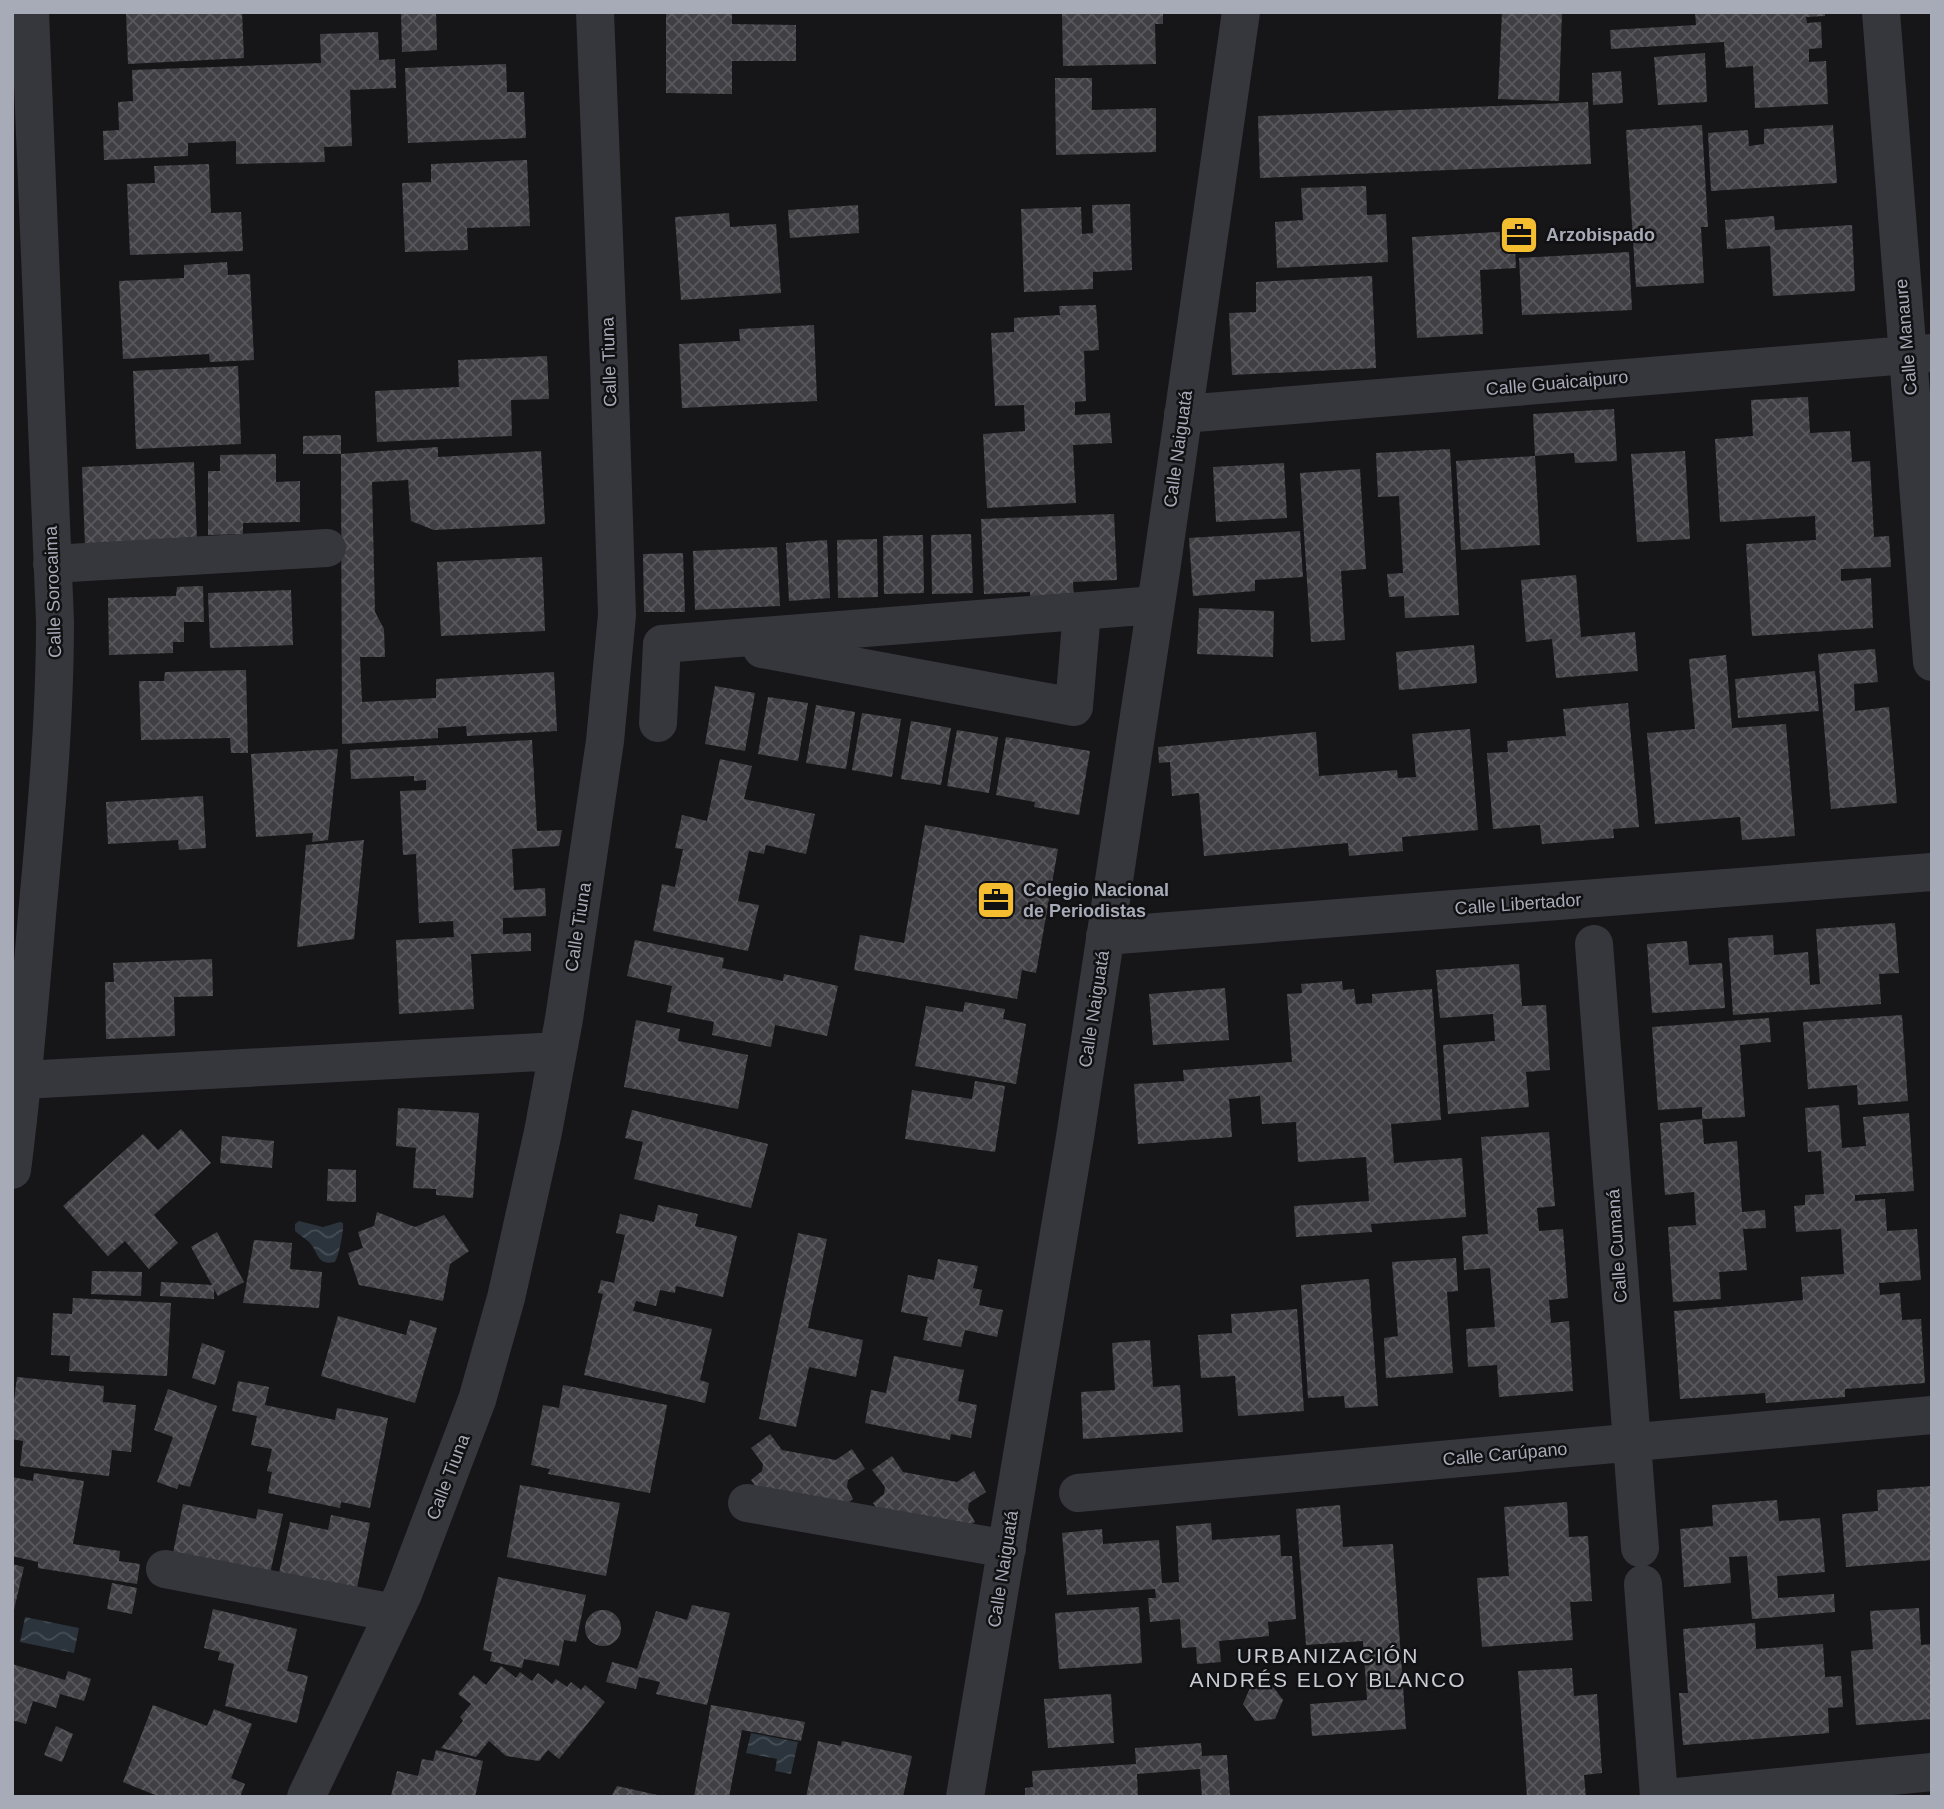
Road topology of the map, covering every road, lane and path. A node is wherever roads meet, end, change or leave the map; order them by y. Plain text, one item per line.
1 (30, 12) edge
2 (595, 12) edge
3 (1241, 12) edge
4 (1881, 12) edge
5 (25, 200) edge
6 (1920, 354) edge
7 (1183, 414) junction
8 (327, 548) dead end
9 (52, 564) junction
10 (1156, 605) junction
11 (1082, 611) junction
12 (713, 640) junction
13 (1932, 662) edge
14 (658, 723) dead end
15 (1932, 872) edge
16 (1105, 936) junction
17 (1594, 944) dead end
18 (558, 1051) junction
19 (20, 1064) edge
20 (12, 1170) edge
21 (1932, 1415) edge
22 (1632, 1442) junction
23 (1078, 1493) dead end
24 (747, 1503) dead end
25 (1007, 1549) junction
26 (165, 1569) dead end
27 (394, 1613) junction
28 (1932, 1772) edge
29 (306, 1797) edge
30 (965, 1797) edge
31 (1659, 1797) edge
32 (1677, 1797) edge

1 - 5 street, Calle Sorocaima
2 - 18 street, Calle Tiuna
3 - 7 street, Calle Naiguatá
4 - 6 street, Calle Manaure
5 - 9 street, Calle Sorocaima
6 - 7 street, Calle Guaicaipuro
6 - 13 street, Calle Manaure
7 - 10 street, Calle Naiguatá
8 - 9 street
9 - 19 street, Calle Sorocaima
10 - 11 street
10 - 16 street, Calle Naiguatá
11 - 12 street
11 - 12 street
12 - 14 street
15 - 16 street, Calle Libertador
16 - 25 street, Calle Naiguatá
17 - 22 street, Calle Cumaná
18 - 19 street
18 - 27 street, Calle Tiuna
19 - 20 street, Calle Sorocaima
21 - 22 street, Calle Carúpano
22 - 23 street, Calle Carúpano
22 - 31 street, Calle Cumaná
24 - 25 street
25 - 30 street, Calle Naiguatá
26 - 27 street
27 - 29 street, Calle Tiuna
28 - 32 street

